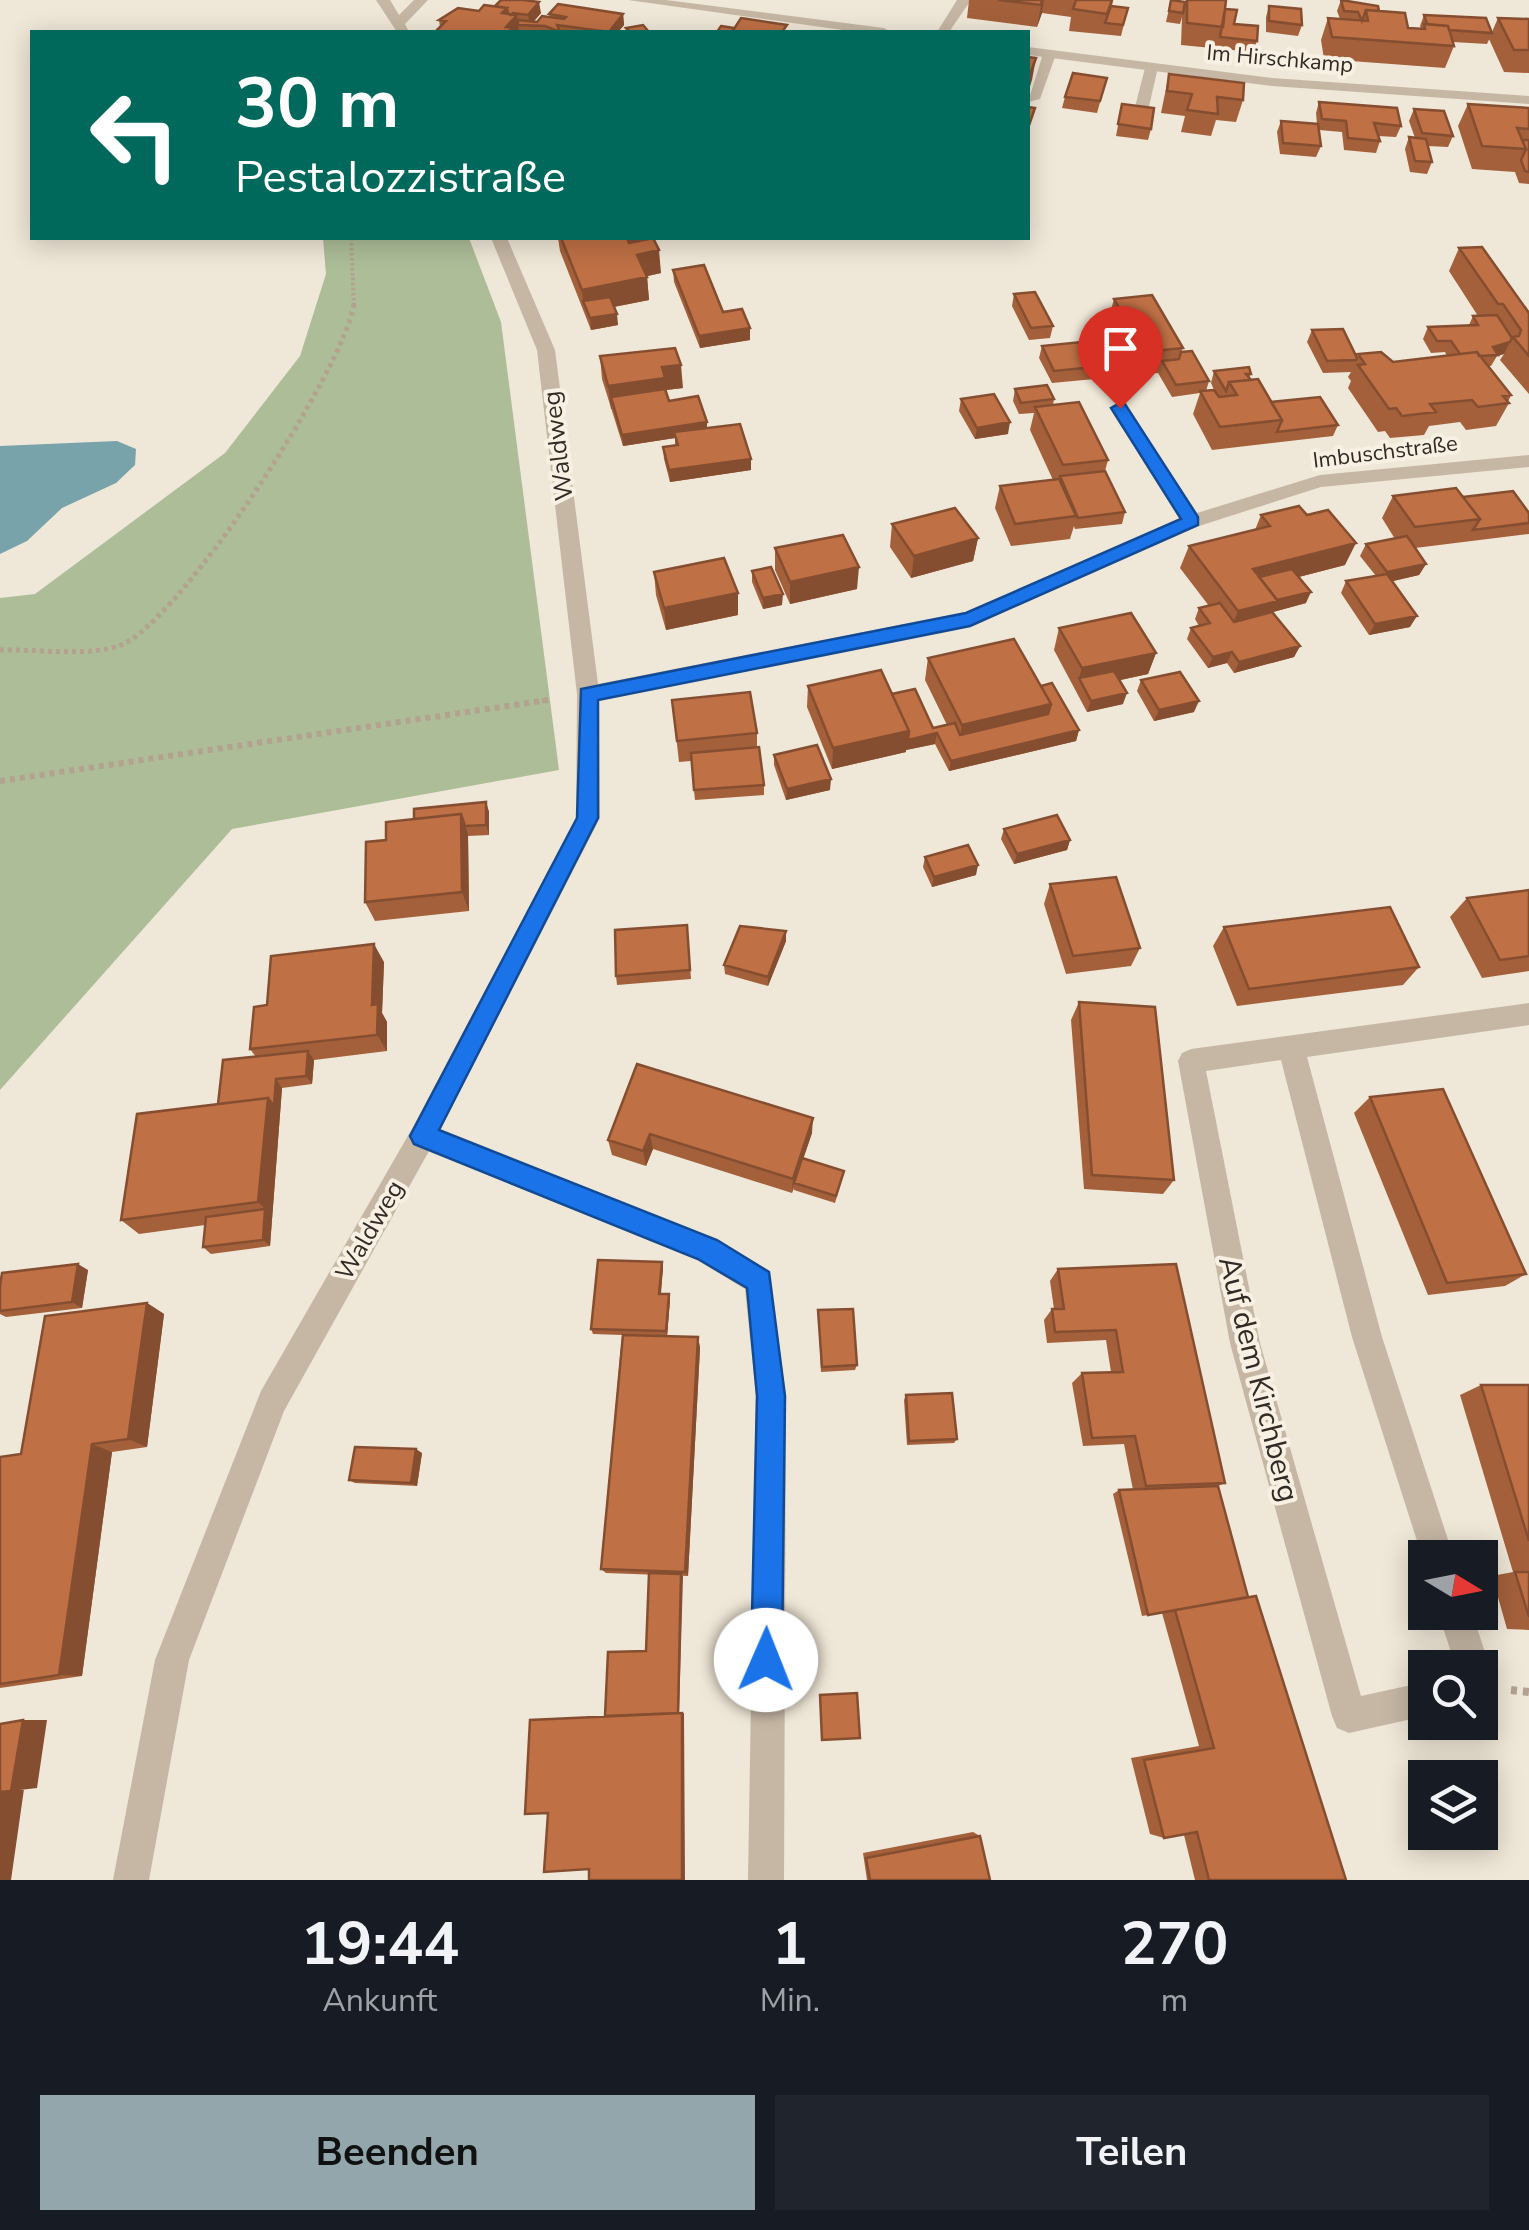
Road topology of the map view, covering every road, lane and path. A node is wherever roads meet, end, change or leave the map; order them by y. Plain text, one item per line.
1 (383, 0) edge
2 (422, 0) edge
3 (635, 0) edge
4 (964, 0) edge
5 (707, 5) edge
6 (400, 28) edge
7 (871, 30) edge
8 (944, 30) edge
9 (1030, 51) edge
10 (1049, 54) junction
11 (1150, 67) junction
12 (1033, 99) edge
13 (1529, 100) edge
14 (1142, 111) edge
15 (351, 240) edge
16 (500, 240) edge
17 (1120, 408) dead end
18 (1529, 461) edge
19 (1192, 521) junction
20 (0, 650) edge
21 (588, 694) junction
22 (0, 781) edge
23 (1529, 1014) edge
24 (1292, 1047) junction
25 (423, 1136) junction
26 (1432, 1540) edge
27 (1408, 1703) edge
28 (131, 1880) edge
29 (766, 1880) edge

1 - 6 street
2 - 6 street
3 - 5 street
4 - 8 street
5 - 7 street
9 - 10 street, Im Hirschkamp
10 - 11 street, Im Hirschkamp
10 - 12 street
11 - 13 street, Im Hirschkamp
11 - 14 street
15 - 20 path
16 - 21 street, Waldweg
17 - 19 street
18 - 19 street, Imbuschstraße
19 - 21 street, Imbuschstraße
21 - 22 path
21 - 25 street, Waldweg
23 - 24 street, Auf dem Kirchberg
24 - 26 street
24 - 27 street, Auf dem Kirchberg
25 - 28 street, Waldweg
25 - 29 street

